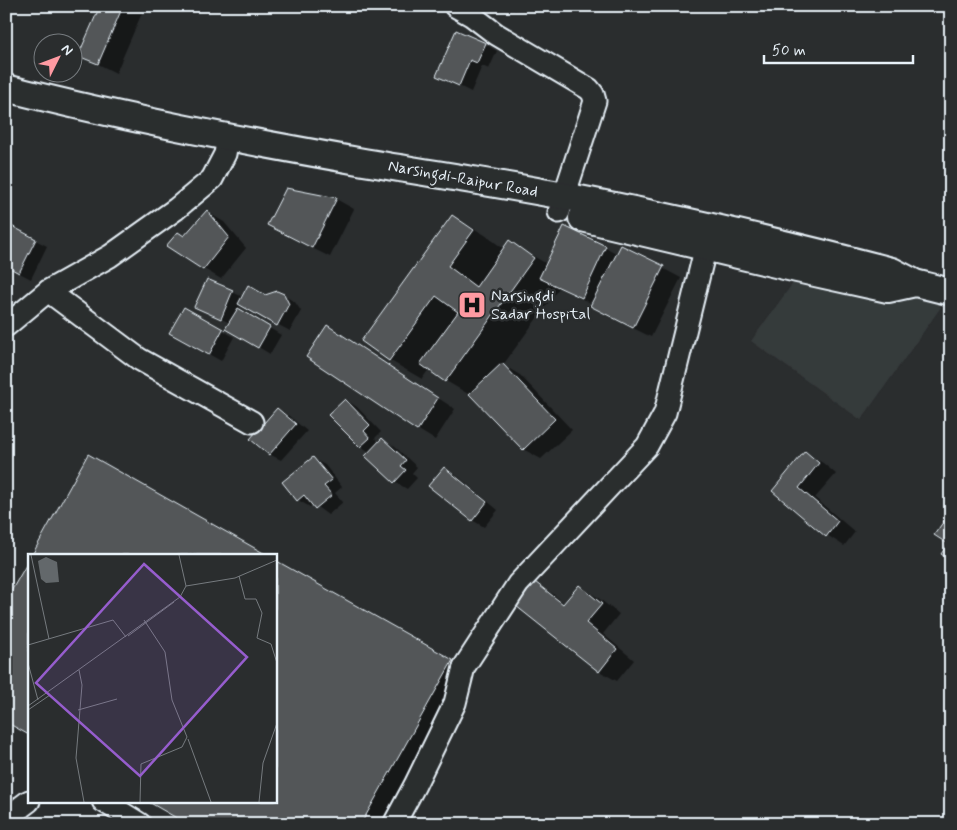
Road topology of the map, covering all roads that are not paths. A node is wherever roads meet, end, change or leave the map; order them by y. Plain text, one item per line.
1 (455, 6) edge
2 (6, 88) edge
3 (6, 107) edge
4 (227, 145) junction
5 (561, 204) junction
6 (708, 237) junction
7 (48, 291) junction
8 (951, 292) edge
9 (6, 326) edge
10 (252, 422) dead end
11 (28, 802) edge
12 (105, 802) edge
13 (7, 824) edge
14 (140, 824) edge
15 (394, 824) edge

1 - 5 street
2 - 4 main road, Narsingdi-Raipur Road
3 - 4 main road, Narsingdi-Raipur Road
4 - 5 main road, Narsingdi-Raipur Road
4 - 7 street
5 - 6 main road, Narsingdi-Raipur Road
6 - 8 main road, Narsingdi-Raipur Road
6 - 15 street
7 - 9 street
7 - 10 street
11 - 13 street
12 - 14 street

